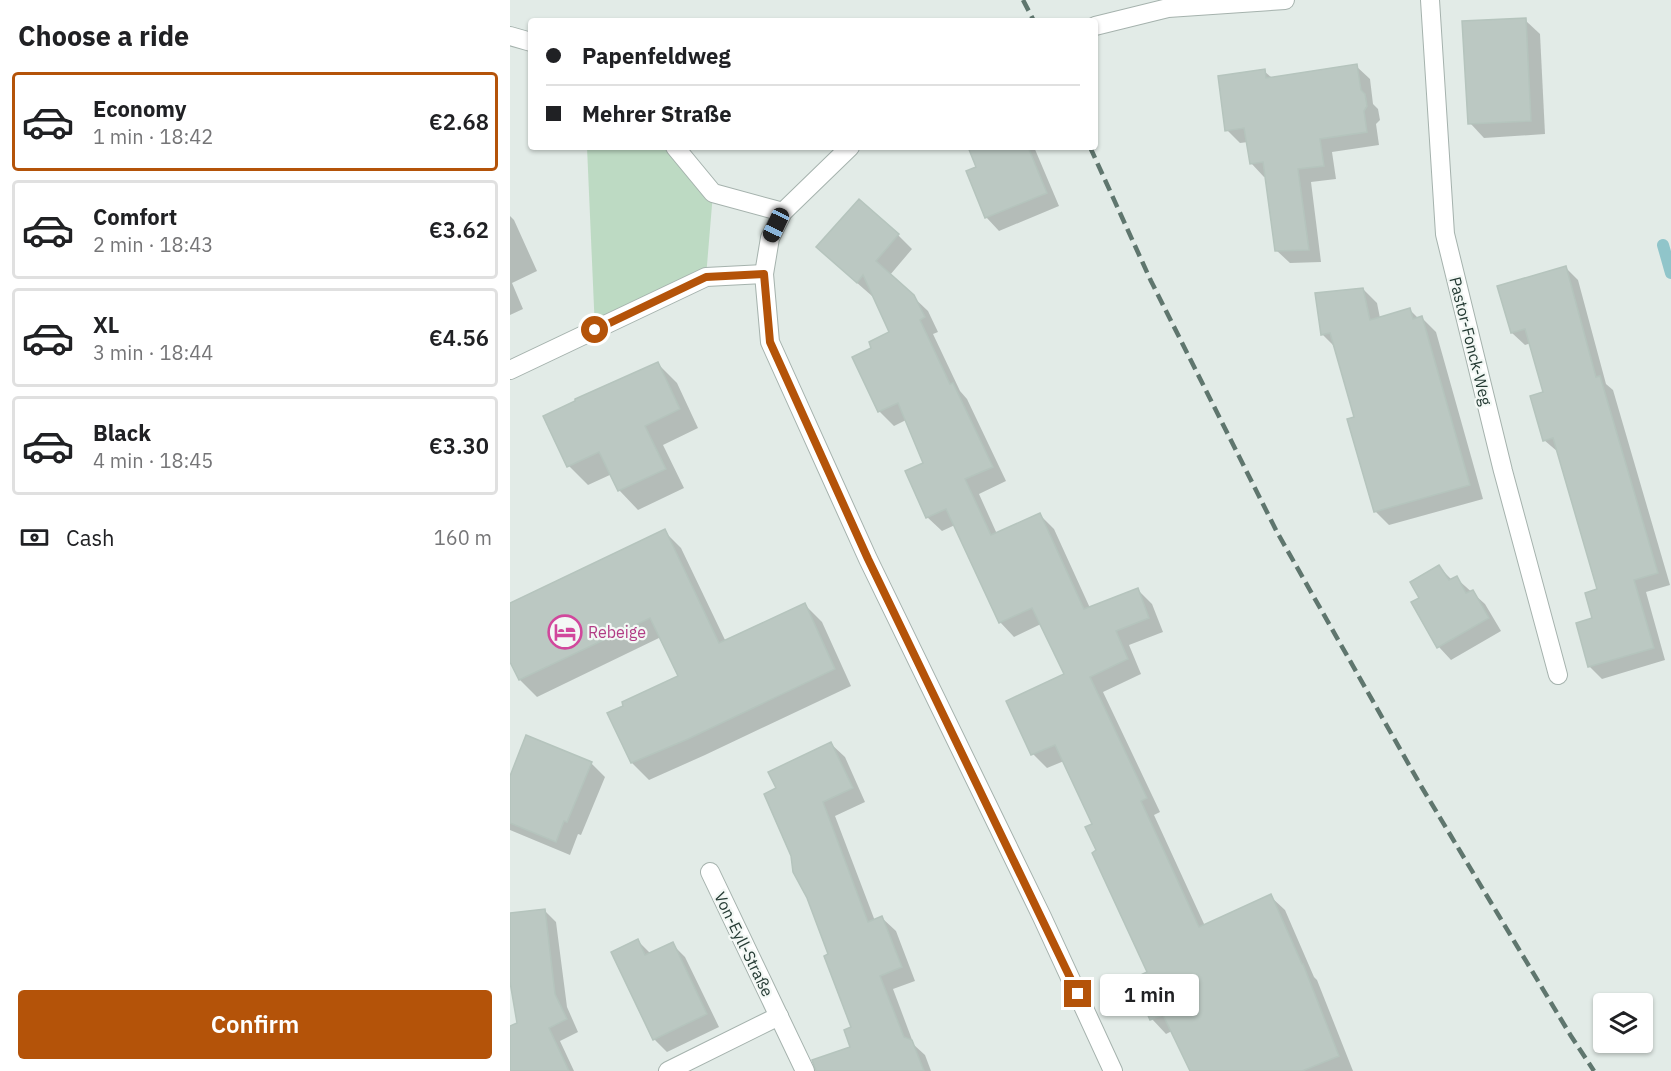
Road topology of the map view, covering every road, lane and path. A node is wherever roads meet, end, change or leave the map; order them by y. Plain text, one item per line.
1 (1285, 0) edge
2 (1430, 0) edge
3 (1098, 25) edge
4 (510, 36) edge
5 (528, 41) edge
6 (677, 150) edge
7 (847, 150) edge
8 (783, 212) junction
9 (764, 274) junction
10 (510, 370) edge
11 (1557, 675) dead end
12 (710, 872) dead end
13 (779, 1016) junction
14 (668, 1071) edge
15 (805, 1071) edge
16 (1113, 1071) edge

1 - 3 street
2 - 11 street, Pastor-Fonck-Weg
4 - 5 street
6 - 8 street
7 - 8 street
8 - 9 street
9 - 10 street
9 - 16 street
12 - 13 street, Von-Eyll-Straße
13 - 14 street, Von-Eyll-Straße
13 - 15 street, Von-Eyll-Straße

